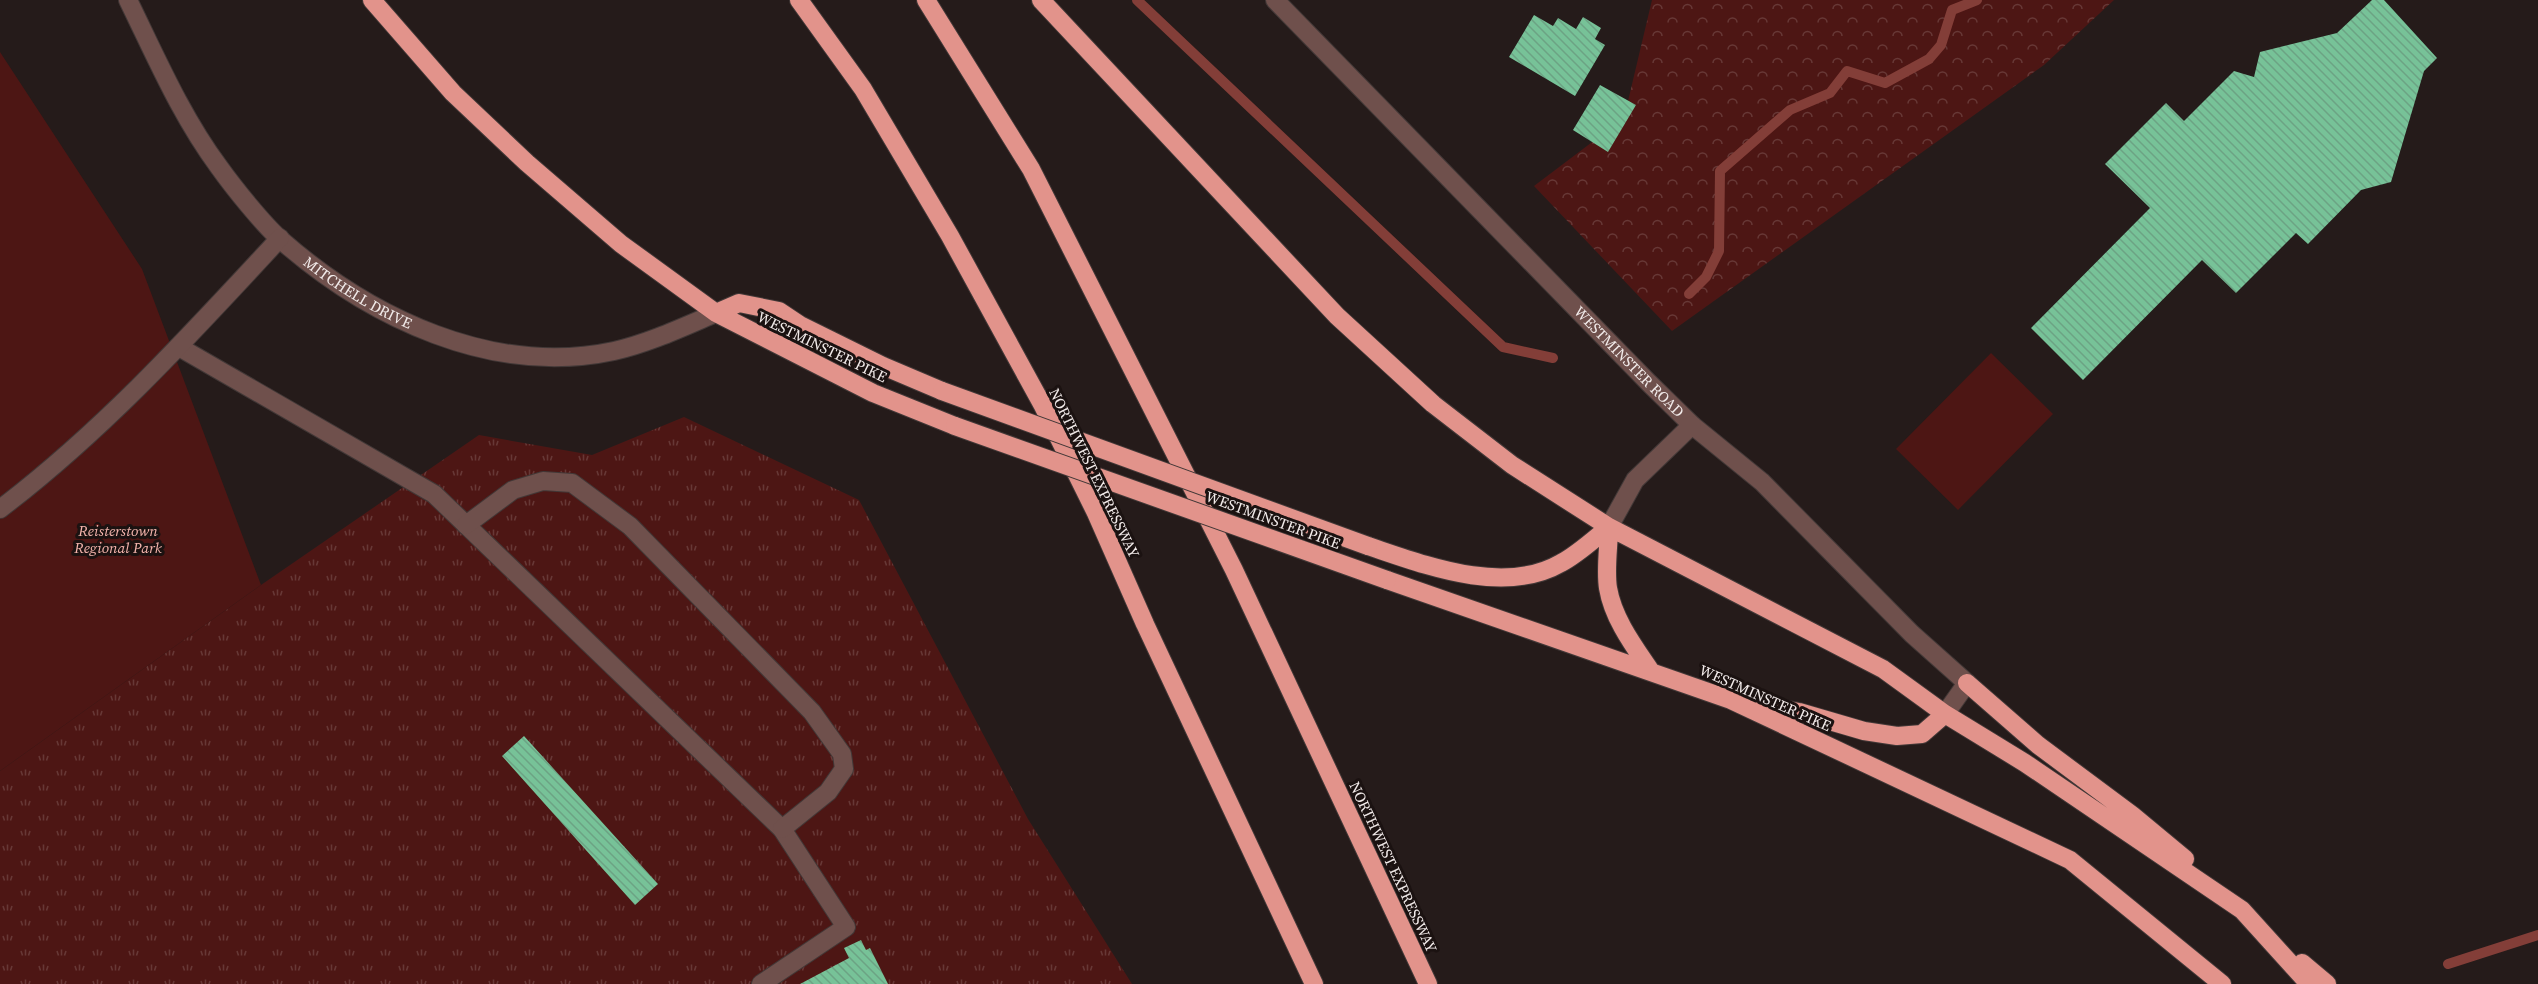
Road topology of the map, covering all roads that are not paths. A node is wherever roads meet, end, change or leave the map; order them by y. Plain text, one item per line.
1 (128, 0) edge
2 (372, 0) edge
3 (799, 0) edge
4 (926, 0) edge
5 (1041, 0) edge
6 (1275, 0) edge
7 (280, 238) junction
8 (716, 313) junction
9 (179, 347) junction
10 (1692, 425) junction
11 (0, 509) edge
12 (466, 525) junction
13 (1609, 527) junction
14 (1650, 670) junction
15 (1967, 683) junction
16 (1731, 700) junction
17 (1946, 714) junction
18 (782, 829) junction
19 (2242, 910) junction
20 (2216, 980) edge
21 (761, 984) edge
22 (1314, 984) edge
23 (1428, 984) edge
24 (2309, 984) edge
25 (2327, 984) edge

1 - 7 street, MITCHELL DRIVE
2 - 8 highway, WESTMINSTER PIKE
3 - 22 highway, NORTHWEST EXPRESSWAY
4 - 23 highway, NORTHWEST EXPRESSWAY
5 - 13 highway
6 - 10 street, WESTMINSTER ROAD
7 - 8 street, MITCHELL DRIVE
7 - 9 street
8 - 13 highway, bridge
8 - 14 highway, WESTMINSTER PIKE, bridge
9 - 11 street
9 - 12 street
10 - 13 street
10 - 15 street, WESTMINSTER ROAD
12 - 18 street
12 - 18 street
13 - 14 highway
13 - 17 highway
14 - 16 highway, WESTMINSTER PIKE
15 - 17 street
15 - 19 highway
16 - 17 highway
16 - 20 highway, WESTMINSTER PIKE
17 - 19 highway
18 - 21 street
19 - 24 highway
19 - 25 highway

